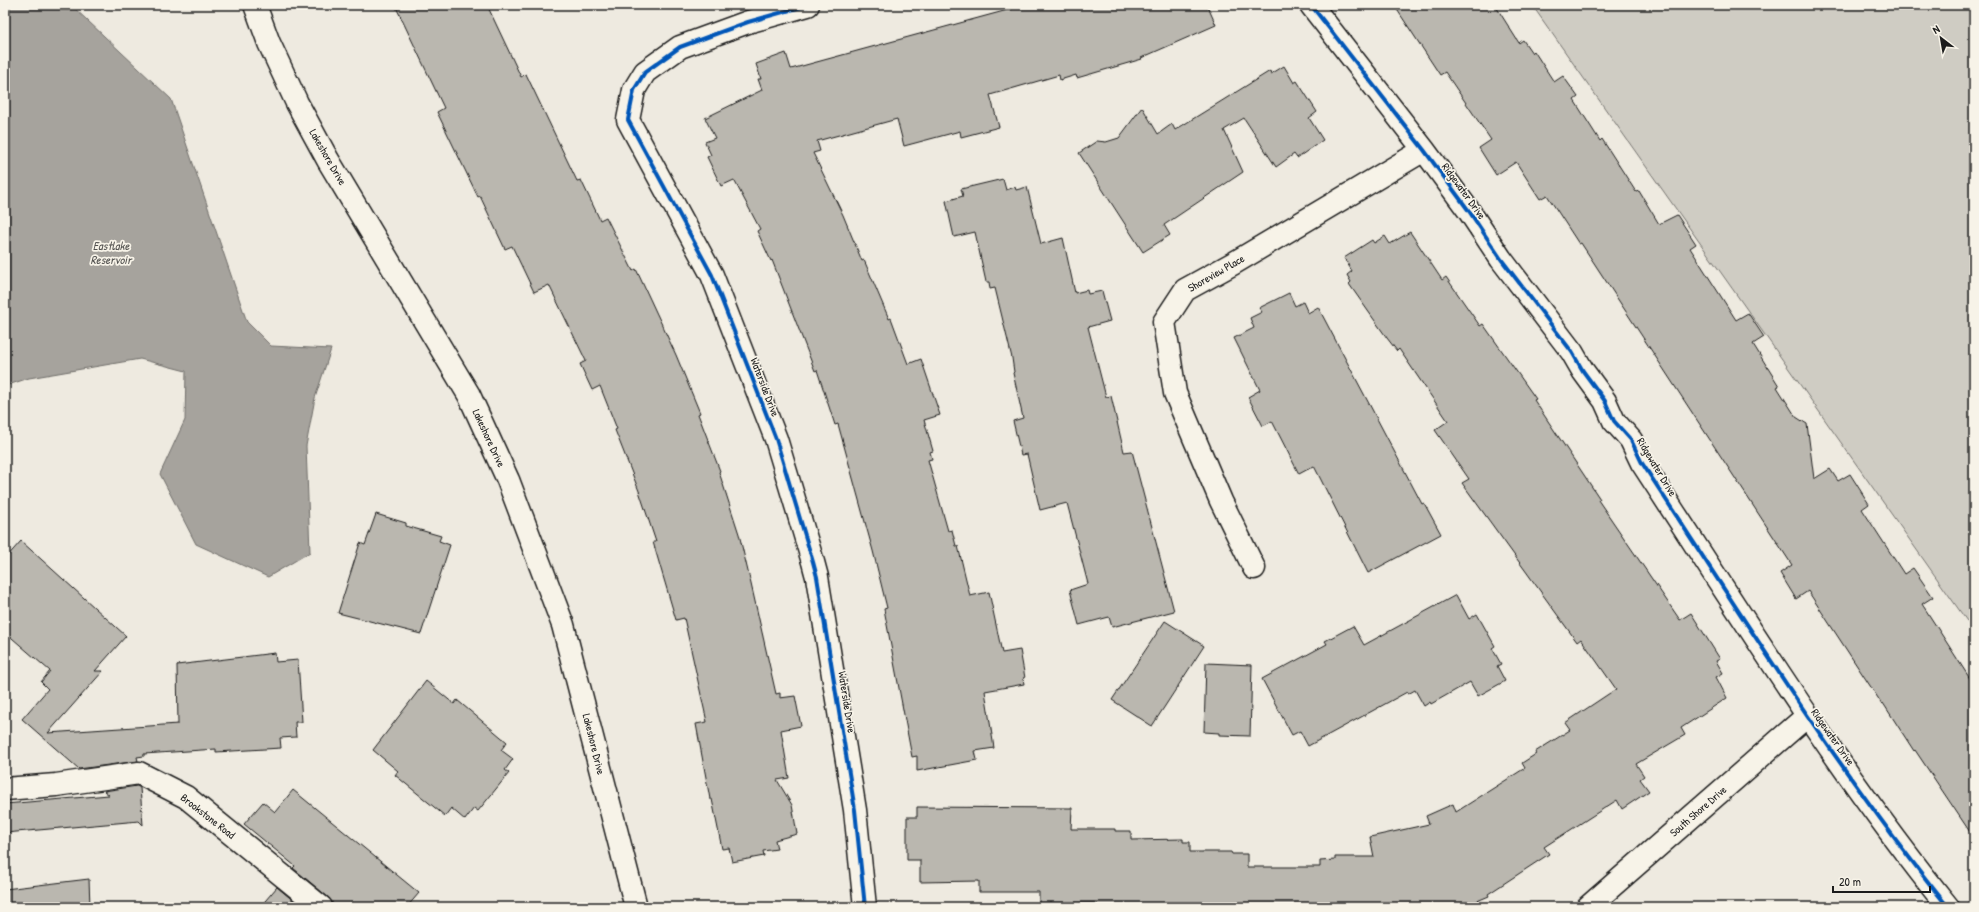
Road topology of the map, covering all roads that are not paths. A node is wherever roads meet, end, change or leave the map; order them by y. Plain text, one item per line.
1 (256, 5) edge
2 (808, 5) edge
3 (1311, 5) edge
4 (1424, 150) junction
5 (1254, 568) dead end
6 (1807, 716) junction
7 (5, 789) edge
8 (321, 907) edge
9 (636, 907) edge
10 (865, 907) edge
11 (1588, 907) edge
12 (1948, 907) edge

1 - 9 street, Lakeshore Drive
2 - 10 street, Waterside Drive
3 - 4 street, Ridgewater Drive
4 - 5 street, Shoreview Place
4 - 6 street, Ridgewater Drive
6 - 11 street, South Shore Drive
6 - 12 street, Ridgewater Drive
7 - 8 street, Brookstone Road

